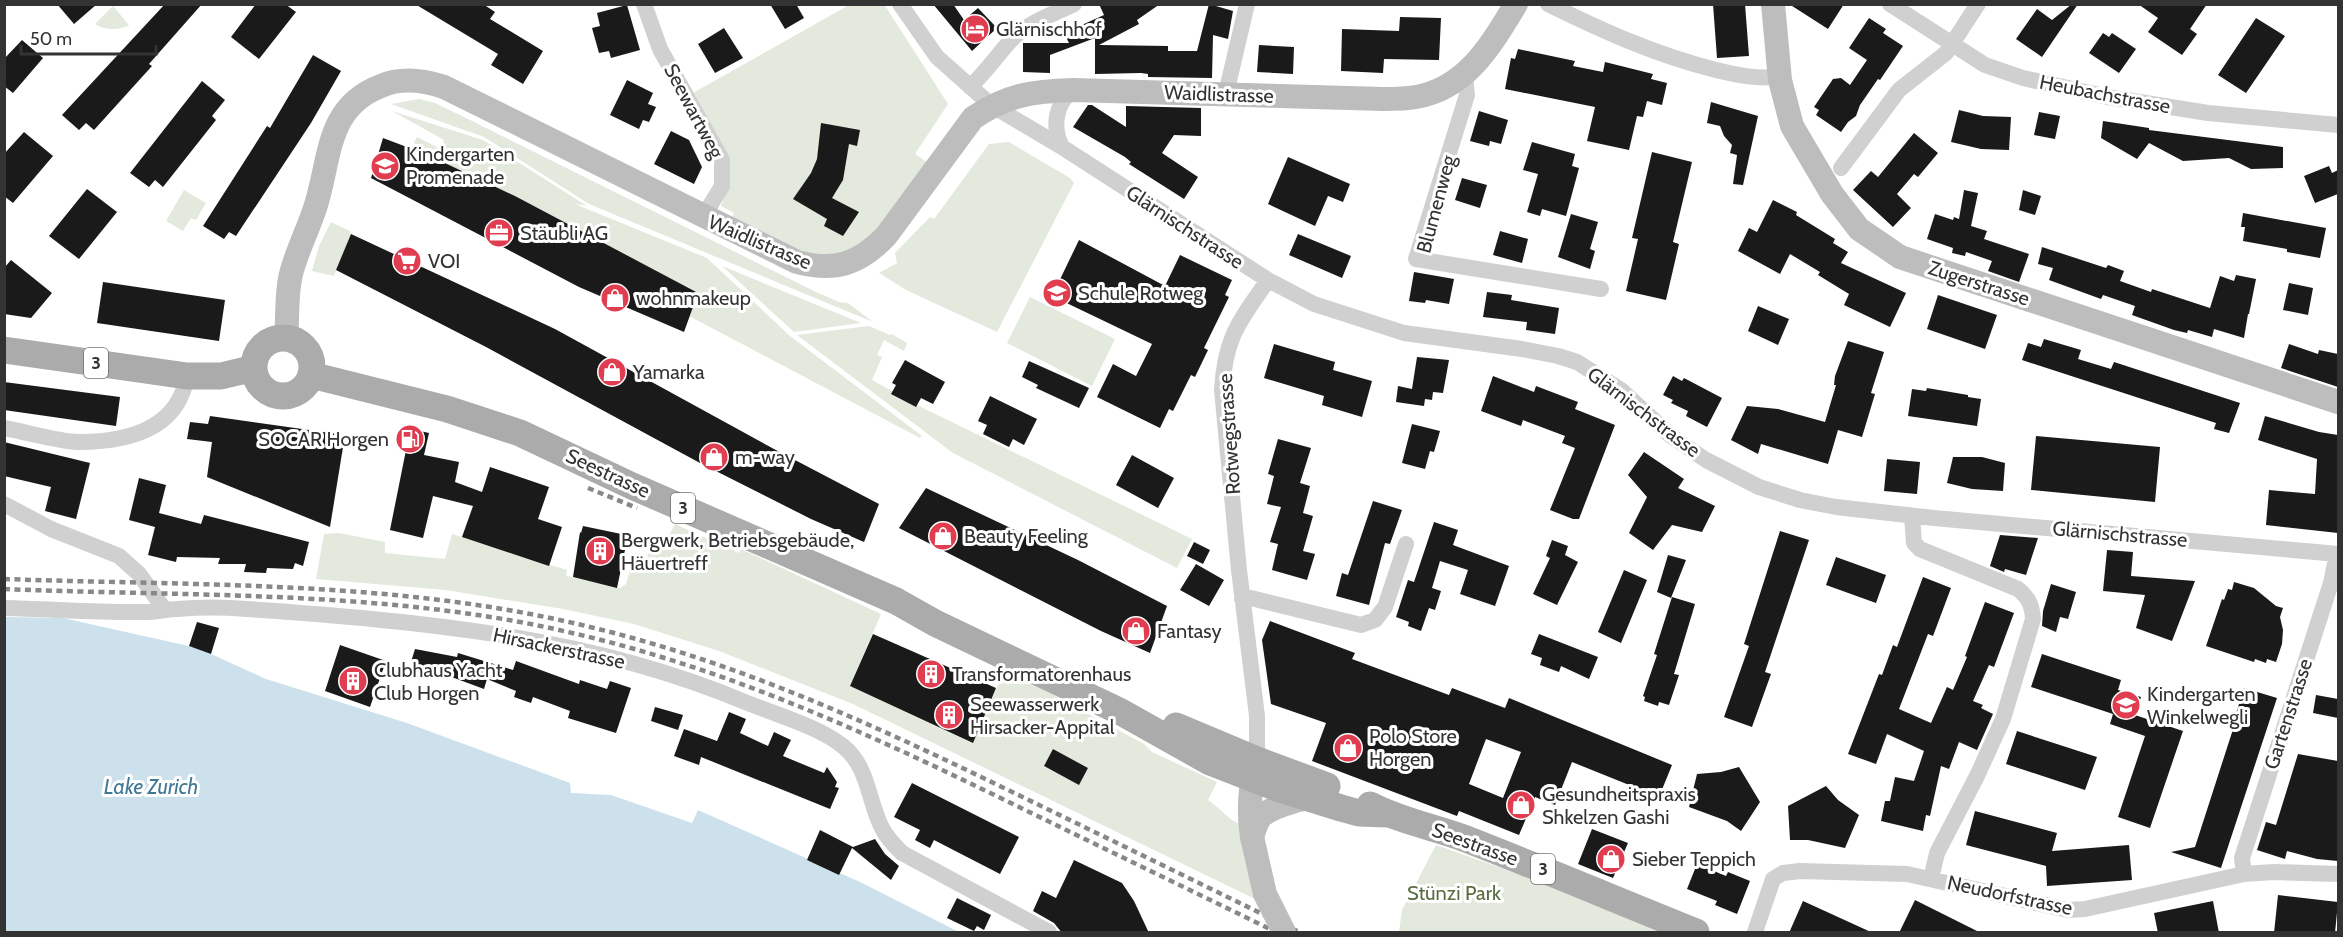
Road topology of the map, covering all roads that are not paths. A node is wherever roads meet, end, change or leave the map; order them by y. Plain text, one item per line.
1 (644, 4) edge
2 (900, 4) edge
3 (1074, 4) edge
4 (1247, 4) edge
5 (1516, 4) edge
6 (1548, 4) edge
7 (1773, 4) edge
8 (1890, 4) edge
9 (1978, 4) edge
10 (1952, 45) junction
11 (1465, 76) junction
12 (1780, 76) junction
13 (970, 87) junction
14 (1073, 90) junction
15 (1228, 94) junction
16 (991, 105) junction
17 (2338, 125) edge
18 (1062, 147) junction
19 (1841, 168) dead end
20 (703, 217) junction
21 (1268, 280) junction
22 (1601, 289) dead end
23 (286, 338) junction
24 (4, 350) edge
25 (254, 368) junction
26 (311, 375) junction
27 (187, 376) junction
28 (2338, 402) edge
29 (4, 428) edge
30 (4, 504) edge
31 (1912, 516) junction
32 (1406, 544) dead end
33 (2338, 554) edge
34 (1242, 599) junction
35 (4, 608) edge
36 (165, 610) junction
37 (1255, 770) junction
38 (1309, 798) junction
39 (1386, 814) junction
40 (1252, 837) junction
41 (2244, 874) junction
42 (2338, 874) edge
43 (1931, 879) junction
44 (1049, 933) edge
45 (1284, 933) edge
46 (1696, 933) edge
47 (1755, 933) edge

1 - 20 street, Seewartweg
2 - 13 street, Glärnischstrasse
3 - 13 street
4 - 15 street
5 - 11 main road, Waidlistrasse
6 - 12 street
7 - 12 main road, Zugerstrasse
8 - 10 street, Heubachstrasse
9 - 10 street
10 - 17 street, Heubachstrasse
10 - 19 street
11 - 15 main road, Waidlistrasse
11 - 22 street, Blumenweg
12 - 28 main road, Zugerstrasse
13 - 16 street, Glärnischstrasse
14 - 15 main road, Waidlistrasse
14 - 16 main road, Waidlistrasse
14 - 18 street
16 - 18 street, Glärnischstrasse
16 - 20 main road, Waidlistrasse
18 - 21 street, Glärnischstrasse
20 - 23 main road, Waidlistrasse
21 - 31 street, Glärnischstrasse
21 - 34 street, Rotwegstrasse
23 - 25 main road
23 - 26 main road
24 - 27 main road, 3
25 - 26 main road
25 - 27 main road, 3
26 - 37 main road, Seestrasse / 3
27 - 29 street
30 - 36 street
31 - 33 street, Glärnischstrasse
31 - 43 street
32 - 34 street
33 - 41 street, Gartenstrasse
34 - 37 street, Rotwegstrasse
35 - 36 street, Hirsackerstrasse
36 - 44 street, Hirsackerstrasse
37 - 38 main road, Seestrasse / 3
37 - 39 main road, Seestrasse / 3
37 - 40 main road
38 - 39 main road, Seestrasse / 3
38 - 40 main road
39 - 46 main road, Seestrasse / 3
40 - 45 main road, bridge
41 - 42 street, Neudorfstrasse
41 - 43 street, Neudorfstrasse
43 - 47 street, Neudorfstrasse

